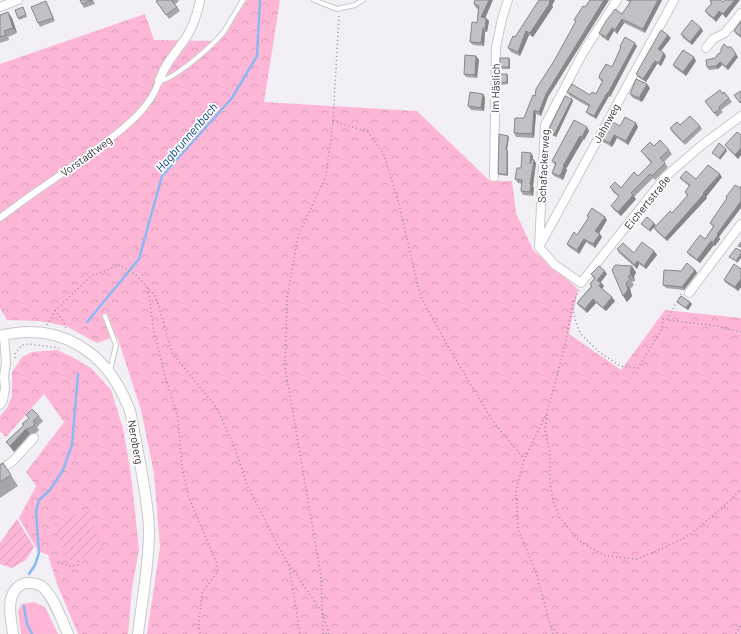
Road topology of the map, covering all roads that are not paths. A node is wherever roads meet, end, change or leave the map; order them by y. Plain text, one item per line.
1 (18, 0) edge
2 (200, 0) edge
3 (243, 0) edge
4 (314, 0) edge
5 (363, 0) edge
6 (508, 0) edge
7 (617, 0) edge
8 (674, 0) edge
9 (0, 7) edge
10 (741, 13) edge
11 (706, 48) dead end
12 (159, 81) junction
13 (741, 116) edge
14 (494, 177) dead end
15 (0, 218) edge
16 (741, 224) edge
17 (539, 247) junction
18 (689, 293) road end
19 (105, 316) dead end
20 (2, 336) edge
21 (110, 373) junction
22 (2, 374) edge
23 (0, 405) edge
24 (34, 438) dead end
25 (0, 470) edge
26 (13, 634) edge
27 (68, 634) edge
28 (138, 634) edge

1 - 9 street
2 - 12 street
3 - 12 lane
4 - 5 lane
6 - 14 street, Im Häslich
7 - 17 street, Schafackerweg
8 - 17 street, Jahnweg
10 - 11 street
12 - 15 street, Vorstadtweg
13 - 17 street, Eichertstraße
16 - 18 street
19 - 21 lane
20 - 21 street, Neroberg
20 - 22 street
21 - 28 street, Neroberg
22 - 23 street
24 - 25 street
26 - 27 street

